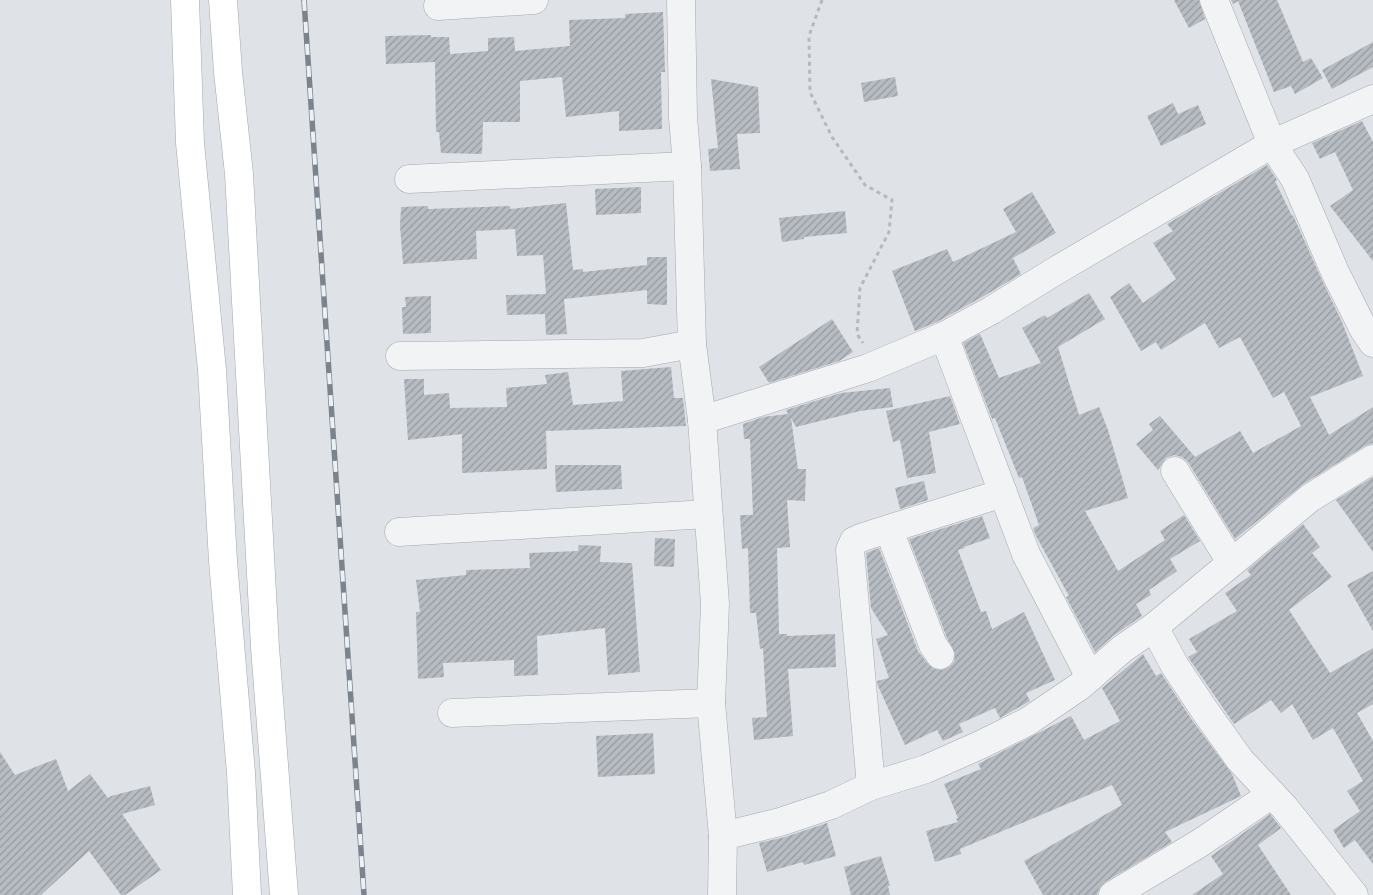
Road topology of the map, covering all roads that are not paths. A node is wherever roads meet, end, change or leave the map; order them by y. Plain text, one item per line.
1 (185, 0) edge
2 (223, 0) edge
3 (534, 0) edge
4 (681, 0) edge
5 (1214, 0) edge
6 (438, 6) dead end
7 (1373, 99) edge
8 (1272, 144) junction
9 (686, 166) junction
10 (409, 179) dead end
11 (1370, 333) edge
12 (944, 336) junction
13 (692, 344) junction
14 (400, 356) dead end
15 (702, 420) junction
16 (1373, 459) edge
17 (1175, 471) dead end
18 (1003, 493) junction
19 (708, 514) junction
20 (889, 530) junction
21 (399, 532) dead end
22 (1231, 562) junction
23 (1154, 627) junction
24 (940, 655) dead end
25 (1090, 677) junction
26 (711, 703) junction
27 (452, 713) dead end
28 (871, 786) junction
29 (1272, 794) junction
30 (723, 836) junction
31 (247, 895) edge
32 (284, 895) edge
33 (722, 895) edge
34 (1114, 895) edge
35 (1354, 895) edge

1 - 31 main road
2 - 32 main road
3 - 6 street
4 - 9 street
5 - 8 street
7 - 8 street
8 - 11 street
8 - 12 street
9 - 10 street
9 - 13 street
12 - 15 street
12 - 18 street
13 - 14 street
13 - 15 street
15 - 19 street
16 - 22 street
17 - 22 street
18 - 20 street
18 - 25 street
19 - 21 street
19 - 26 street
20 - 24 street
20 - 28 street
22 - 23 street
23 - 25 street
23 - 29 street
25 - 28 street
26 - 27 street
26 - 30 street
28 - 30 street
29 - 34 street
29 - 35 street
30 - 33 street

